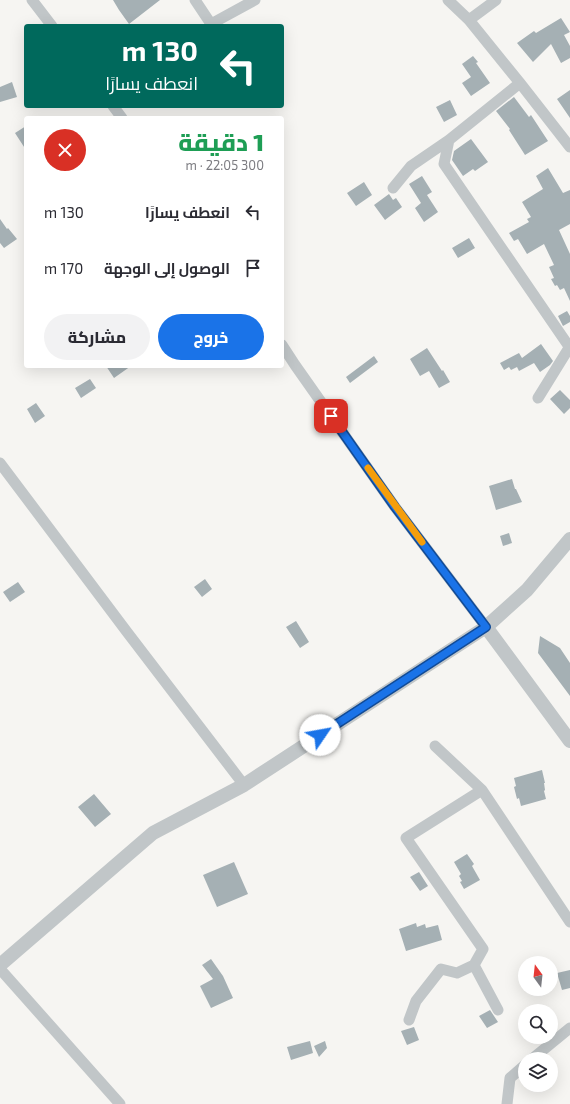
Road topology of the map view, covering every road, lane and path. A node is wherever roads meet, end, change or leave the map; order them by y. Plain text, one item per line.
1 (32, 0) edge
2 (195, 0) edge
3 (255, 0) edge
4 (448, 0) edge
5 (496, 0) edge
6 (469, 20) junction
7 (50, 24) edge
8 (520, 83) junction
9 (449, 140) junction
10 (570, 147) edge
11 (393, 188) dead end
12 (284, 348) edge
13 (570, 348) edge
14 (538, 398) dead end
15 (0, 463) edge
16 (570, 539) edge
17 (486, 627) junction
18 (570, 741) edge
19 (435, 746) dead end
20 (244, 785) junction
21 (482, 790) junction
22 (570, 922) edge
23 (0, 964) edge
24 (474, 965) junction
25 (0, 969) edge
26 (498, 1010) dead end
27 (409, 1020) dead end
28 (570, 1028) edge
29 (541, 1052) edge
30 (518, 1071) edge
31 (120, 1104) edge
32 (507, 1104) edge

1 - 7 street
2 - 3 street
4 - 6 street
5 - 6 street
6 - 8 street
8 - 9 street
8 - 10 street
9 - 11 street
9 - 13 street
12 - 17 street
13 - 14 street
15 - 20 street
16 - 17 street
17 - 18 street
17 - 20 street
19 - 21 street
20 - 23 street
21 - 22 street
21 - 24 street
24 - 26 street
24 - 27 street
25 - 31 street
28 - 29 street
30 - 32 street

